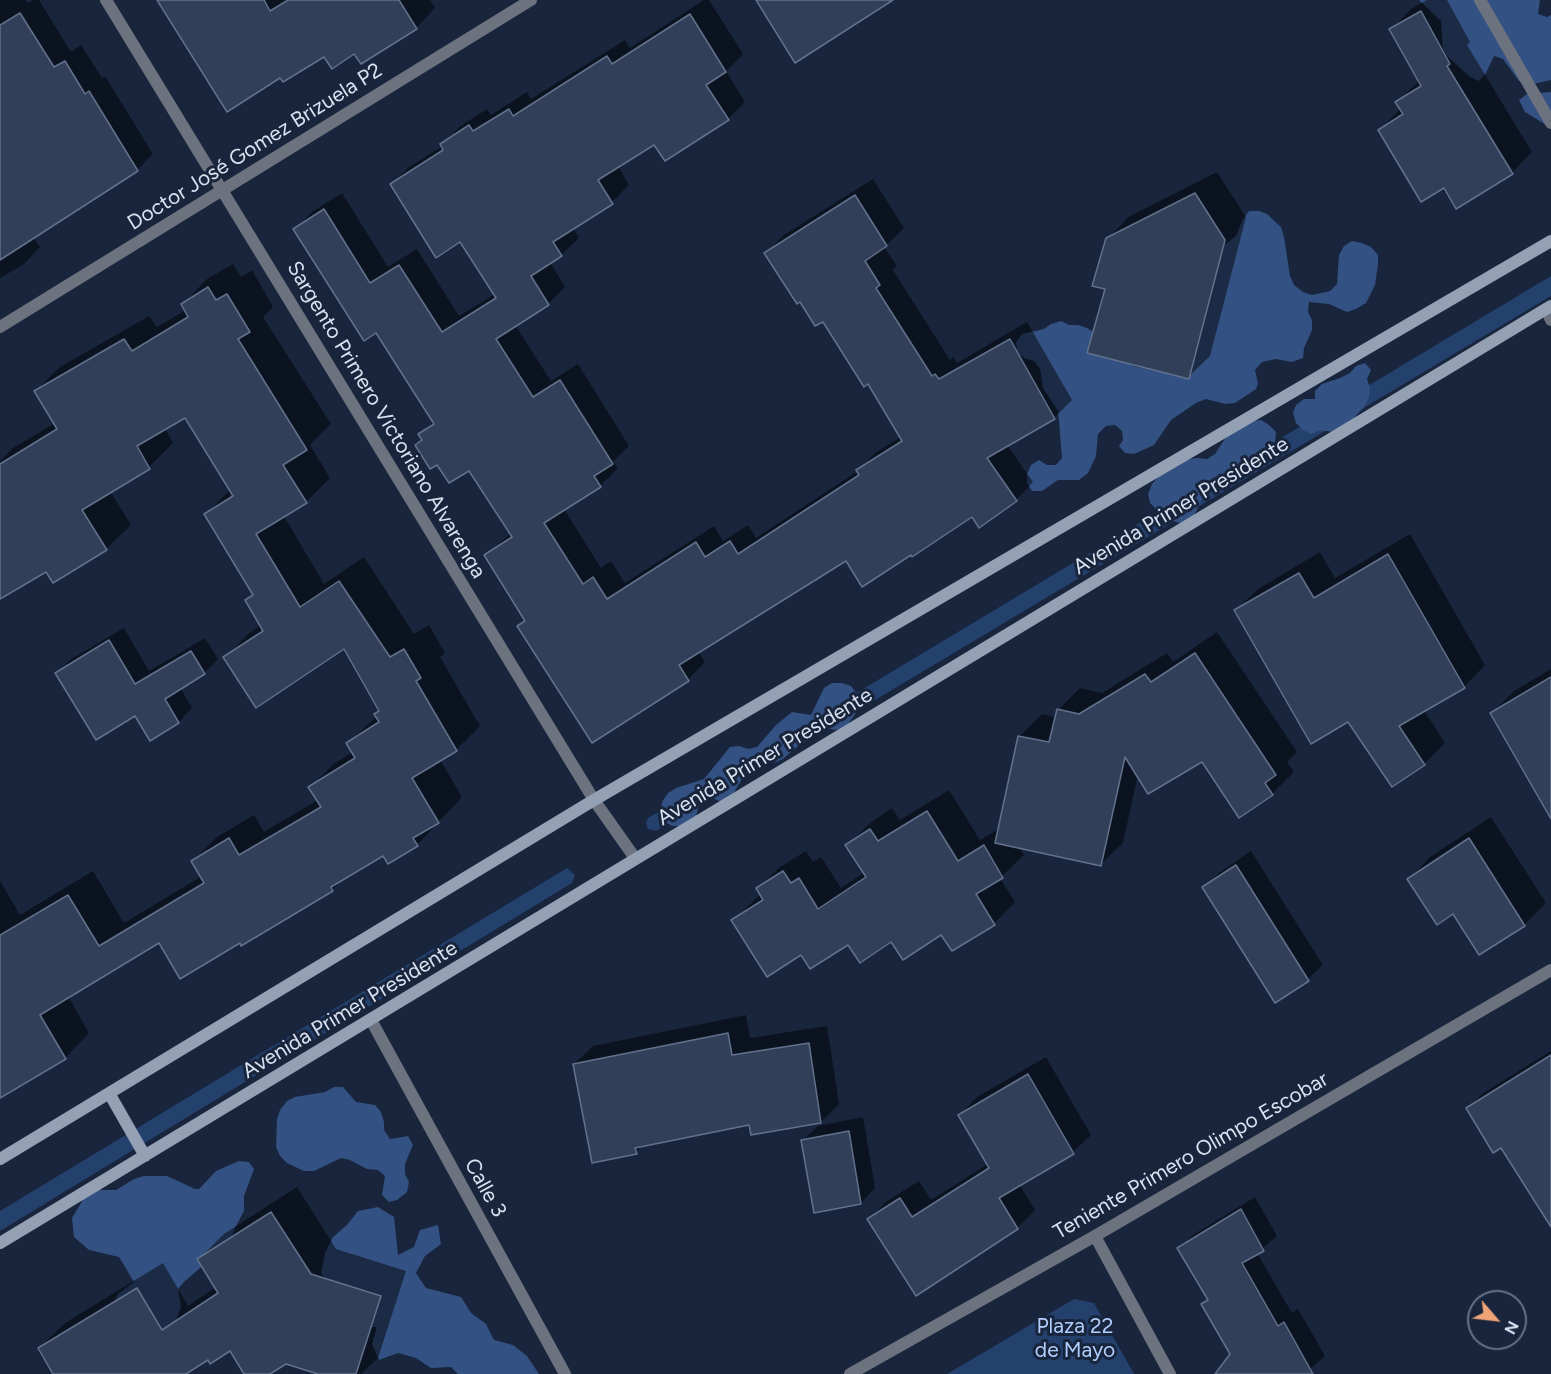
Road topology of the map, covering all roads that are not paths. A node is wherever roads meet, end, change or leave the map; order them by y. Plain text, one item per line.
1 (106, 0) edge
2 (531, 0) edge
3 (1480, 0) edge
4 (1551, 123) edge
5 (223, 189) junction
6 (1551, 241) edge
7 (1549, 312) edge
8 (0, 327) edge
9 (594, 800) junction
10 (635, 858) junction
11 (1551, 970) edge
12 (371, 1020) junction
13 (109, 1093) junction
14 (145, 1156) junction
15 (0, 1160) edge
16 (1095, 1236) junction
17 (0, 1244) edge
18 (565, 1374) edge
19 (850, 1374) edge
20 (1170, 1374) edge

1 - 5 street, Sargento Primero Victoriano Alvarenga
2 - 5 street, Doctor José Gomez Brizuela P2
3 - 4 street
5 - 8 street, Doctor José Gomez Brizuela P2
5 - 9 street, Sargento Primero Victoriano Alvarenga
6 - 9 main road, Avenida Primer Presidente
7 - 10 main road, Avenida Primer Presidente
9 - 10 street, Sargento Primero Victoriano Alvarenga
9 - 13 main road, Avenida Primer Presidente
10 - 12 main road, Avenida Primer Presidente
11 - 16 street, Teniente Primero Olimpo Escobar
12 - 14 main road, Avenida Primer Presidente
12 - 18 street, Calle 3
13 - 14 main road
13 - 15 main road, Avenida Primer Presidente
14 - 17 main road, Avenida Primer Presidente
16 - 19 street, Teniente Primero Olimpo Escobar
16 - 20 street

